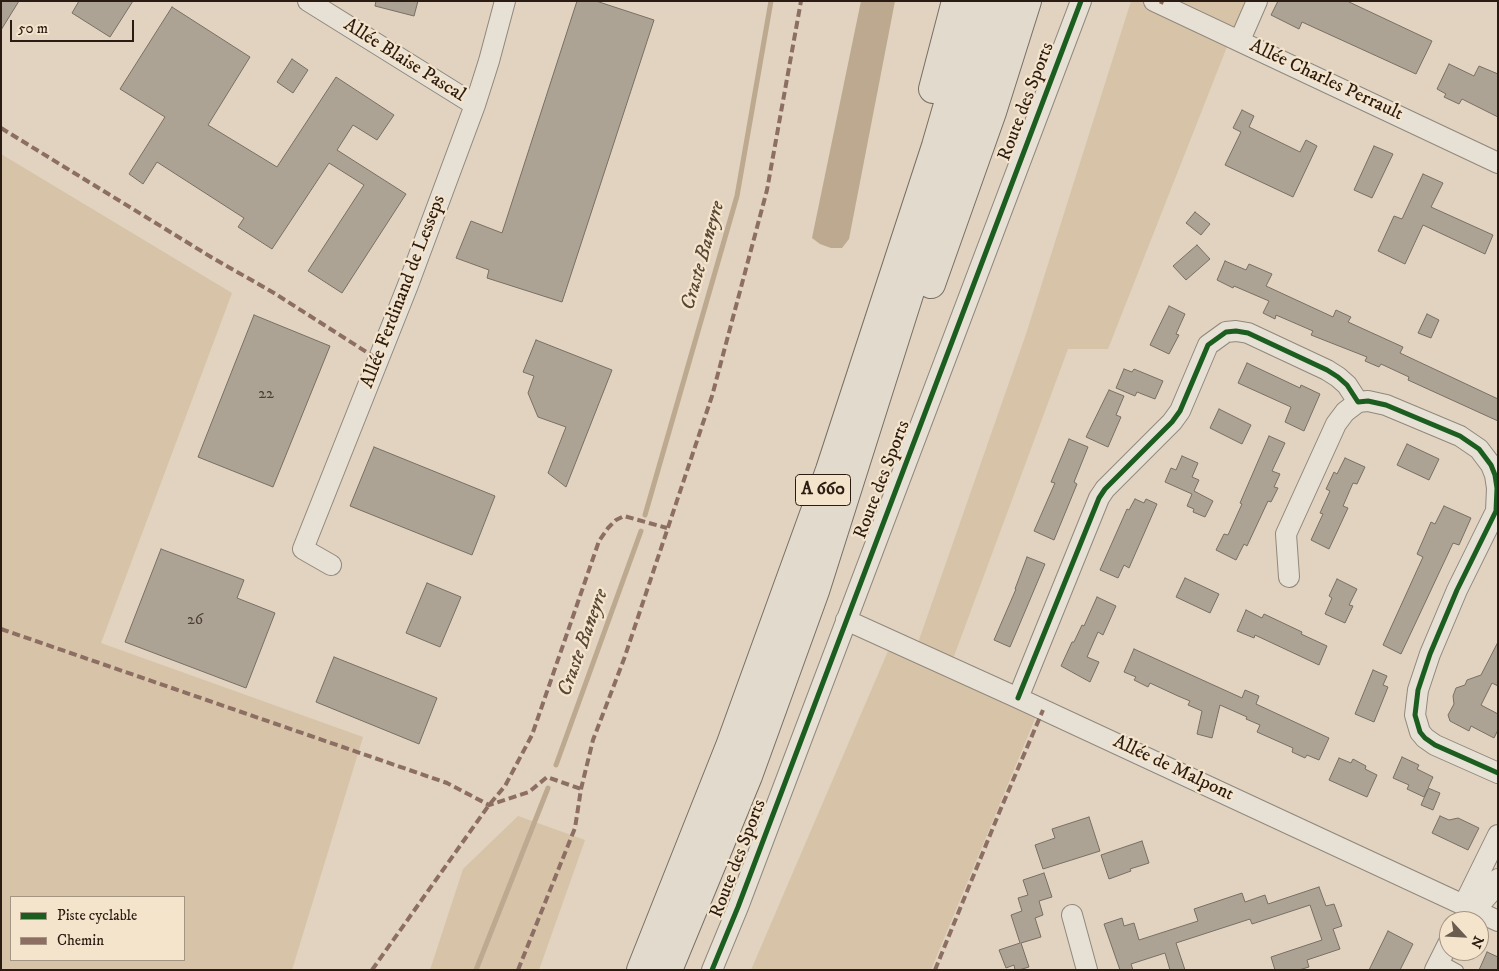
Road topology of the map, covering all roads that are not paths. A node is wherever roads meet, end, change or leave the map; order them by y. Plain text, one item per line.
1 (308, 1) edge
2 (505, 1) edge
3 (956, 1) edge
4 (978, 1) edge
5 (1002, 1) edge
6 (1027, 1) edge
7 (1081, 1) edge
8 (1154, 1) edge
9 (1257, 1) edge
10 (1240, 40) junction
11 (475, 105) junction
12 (1498, 163) edge
13 (1358, 402) junction
14 (1494, 462) edge
15 (330, 565) dead end
16 (1289, 577) dead end
17 (815, 591) junction
18 (846, 620) junction
19 (1018, 698) junction
20 (730, 746) junction
21 (1498, 773) edge
22 (1498, 835) edge
23 (1498, 879) edge
24 (1458, 911) edge
25 (1465, 911) edge
26 (1468, 911) edge
27 (1072, 915) dead end
28 (1438, 965) edge
29 (641, 970) edge
30 (668, 970) edge
31 (712, 970) edge
32 (1088, 970) edge
33 (1458, 970) edge

1 - 11 street, Allée Blaise Pascal
2 - 11 street, Allée Ferdinand de Lesseps
3 - 20 highway
4 - 20 highway, A 660
5 - 17 highway, A 660
6 - 17 highway
7 - 18 street, Route des Sports
8 - 10 street, Allée Charles Perrault
9 - 10 street
10 - 12 street, Allée Charles Perrault
11 - 15 street, Allée Ferdinand de Lesseps
13 - 14 street
13 - 16 street
13 - 19 street
14 - 21 street
17 - 30 highway, A 660
18 - 19 street, Allée de Malpont
18 - 31 street, Route des Sports
19 - 24 street, Allée de Malpont
20 - 29 highway, A 660
22 - 25 street
23 - 26 street
27 - 32 street
28 - 33 lane

